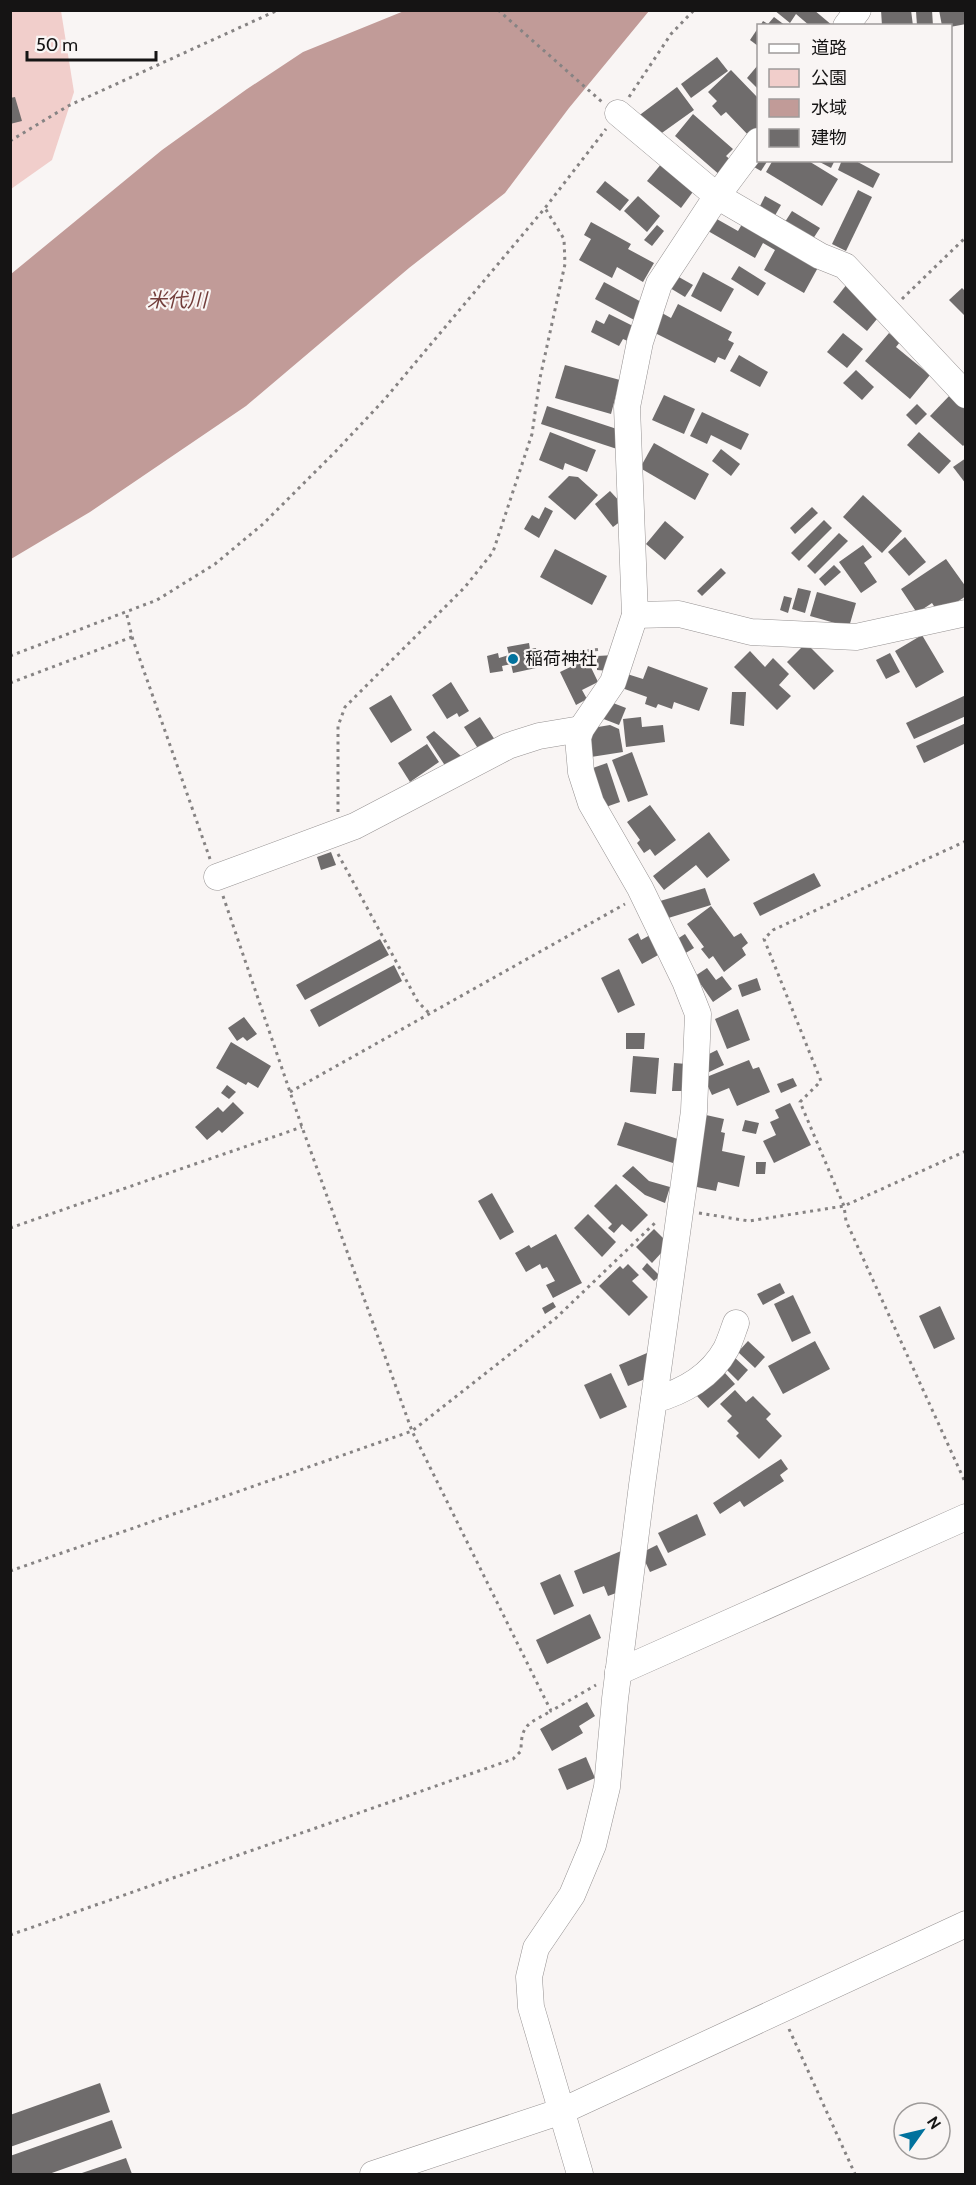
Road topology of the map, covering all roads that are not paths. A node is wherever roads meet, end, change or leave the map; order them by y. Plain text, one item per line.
1 (858, 10) edge
2 (848, 24) edge
3 (609, 107) road end
4 (757, 144) edge
5 (717, 196) junction
6 (966, 394) edge
7 (966, 613) edge
8 (635, 615) junction
9 (581, 729) junction
10 (216, 877) road end
11 (736, 1323) dead end
12 (654, 1400) junction
13 (966, 1517) edge
14 (618, 1672) junction
15 (966, 1924) edge
16 (561, 2111) junction
17 (373, 2175) edge
18 (580, 2175) edge

1 - 2 street
3 - 5 street
4 - 5 street
5 - 6 street
5 - 8 street
7 - 8 street
8 - 9 street
9 - 10 street
9 - 12 street
11 - 12 street
12 - 14 street
13 - 14 street
14 - 16 street
15 - 16 street
16 - 17 street
16 - 18 street

